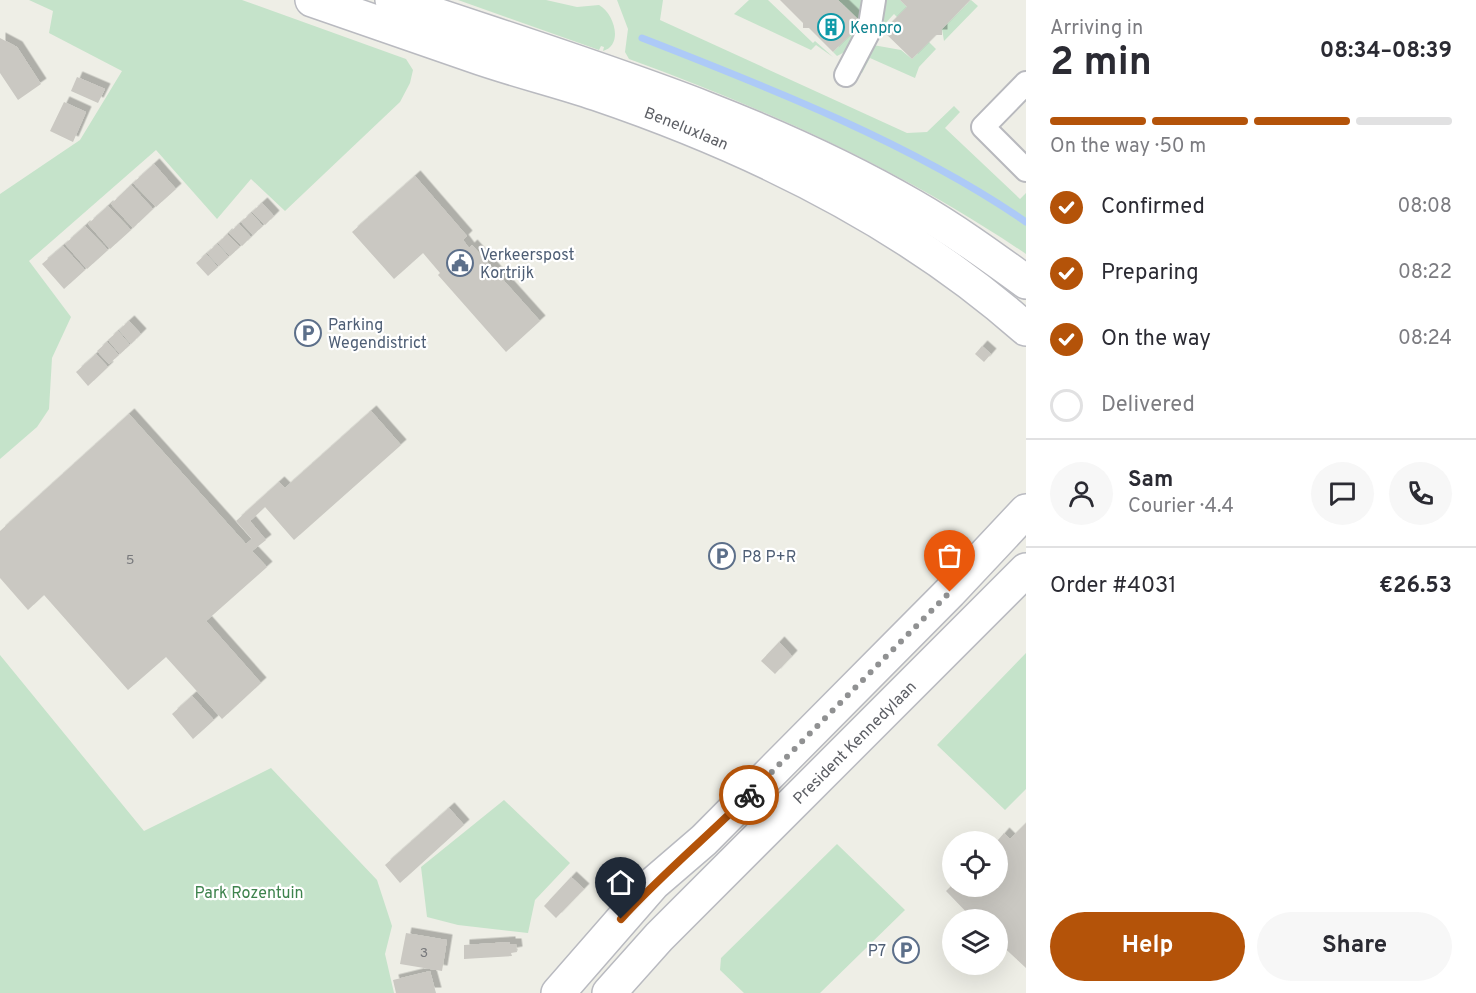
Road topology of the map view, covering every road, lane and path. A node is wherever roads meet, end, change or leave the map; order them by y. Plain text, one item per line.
1 (312, 0) edge
2 (392, 0) edge
3 (874, 0) edge
4 (846, 75) dead end
5 (1026, 83) edge
6 (1026, 170) edge
7 (1026, 282) edge
8 (1026, 328) edge
9 (1026, 511) edge
10 (1026, 570) edge
11 (558, 993) edge
12 (609, 993) edge

1 - 8 main road, Beneluxlaan
2 - 7 main road, Beneluxlaan
3 - 4 street
5 - 6 street
9 - 11 main road
10 - 12 main road, President Kennedylaan

